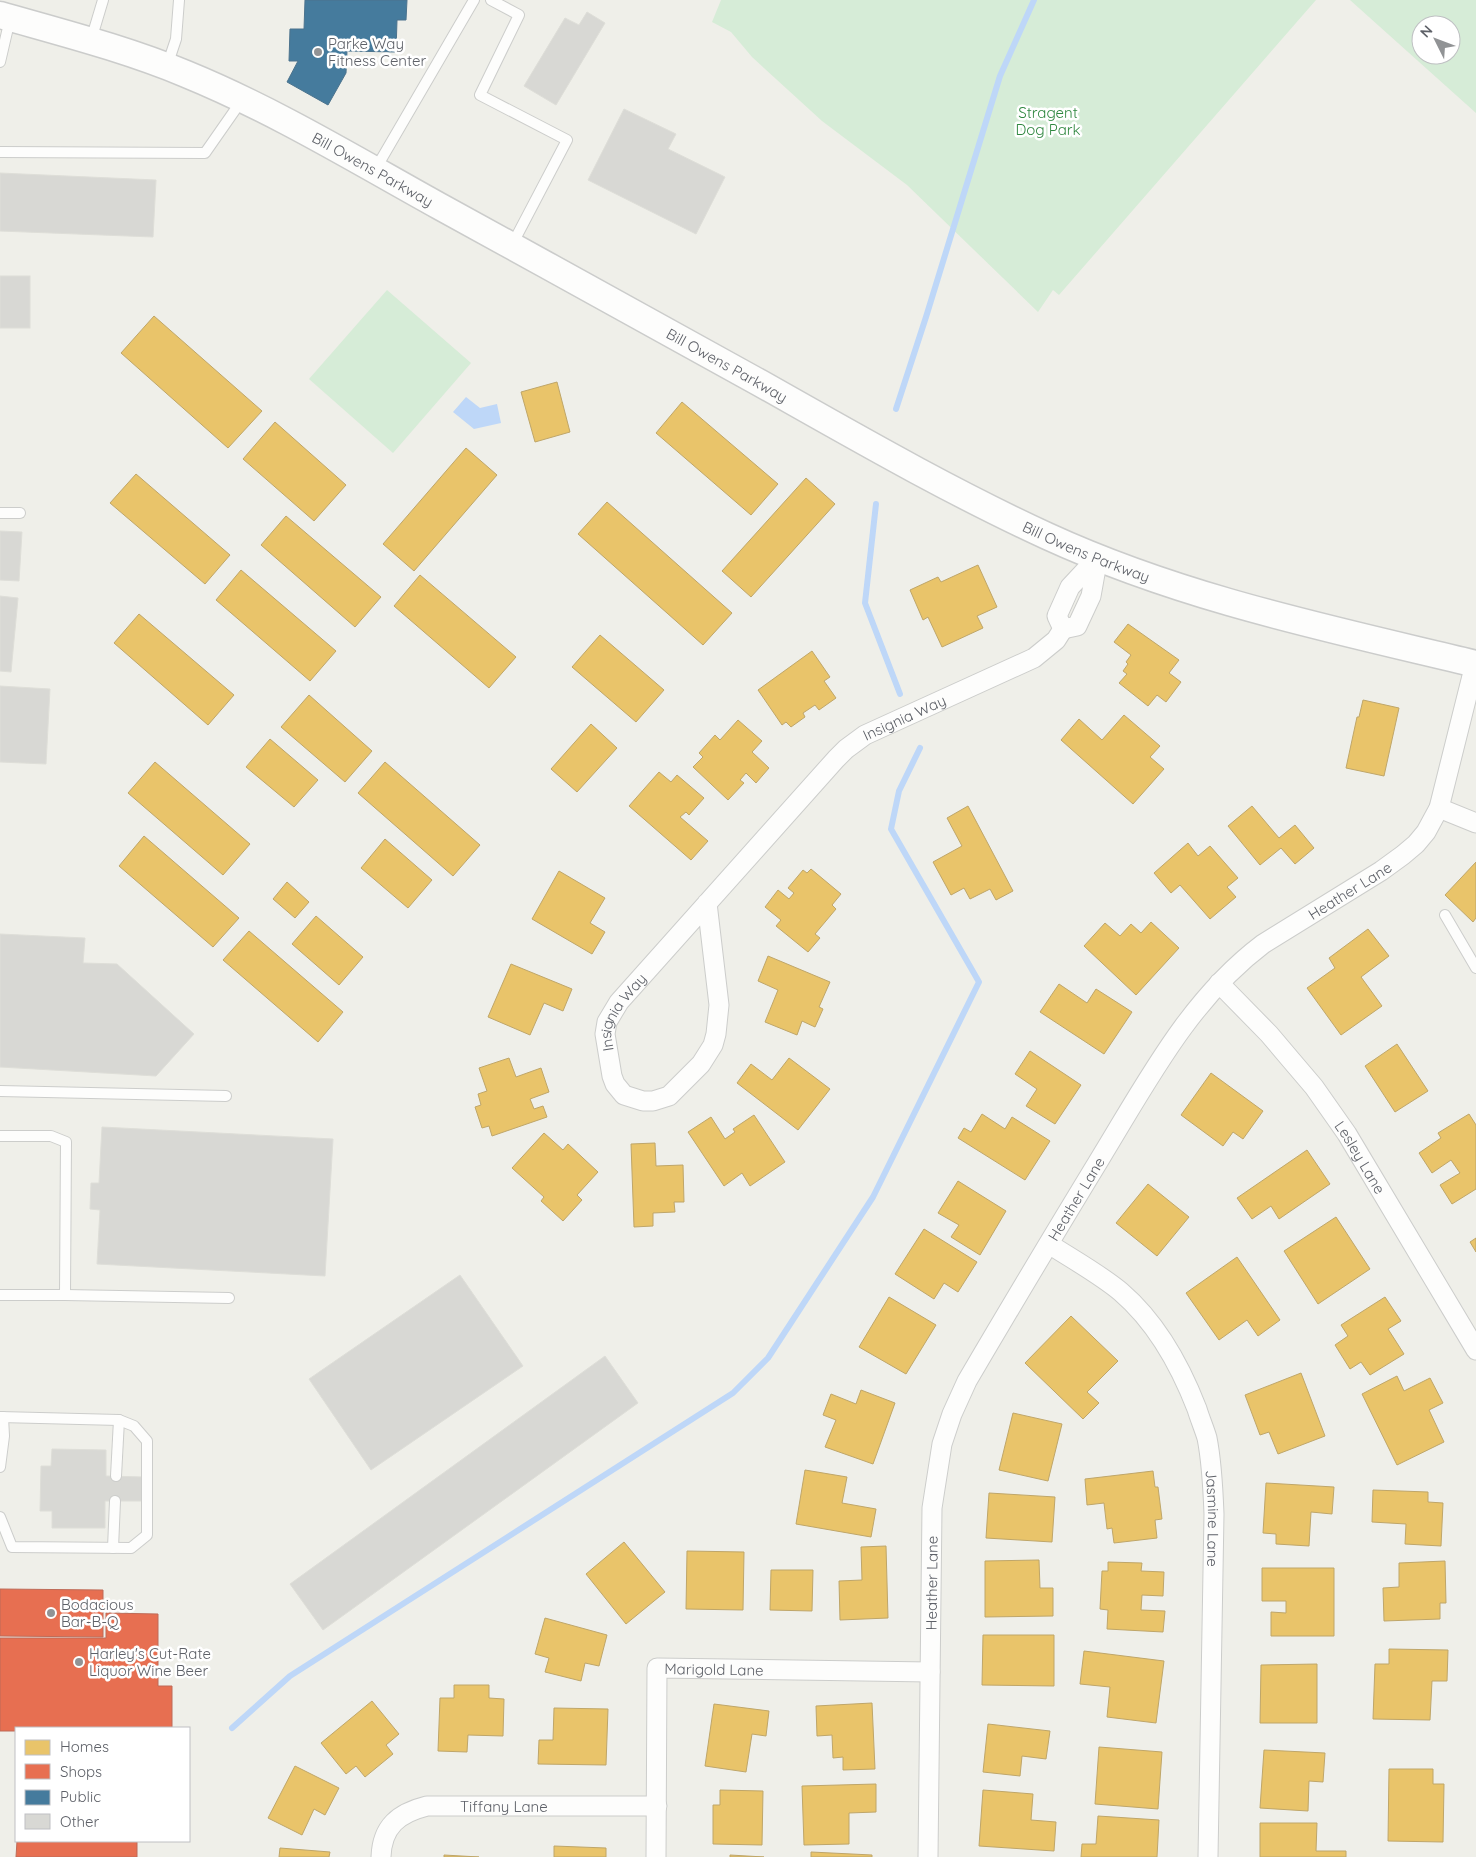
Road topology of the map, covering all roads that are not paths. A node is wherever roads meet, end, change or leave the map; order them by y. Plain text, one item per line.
1 (103, 0) edge
2 (180, 0) edge
3 (474, 0) edge
4 (491, 0) edge
5 (5, 16) edge
6 (91, 40) junction
7 (0, 62) edge
8 (166, 66) junction
9 (242, 100) junction
10 (0, 152) edge
11 (375, 171) junction
12 (511, 246) junction
13 (0, 513) edge
14 (20, 513) dead end
15 (1098, 557) junction
16 (1476, 664) edge
17 (1439, 808) junction
18 (1476, 823) edge
19 (708, 903) junction
20 (1445, 915) dead end
21 (1476, 968) edge
22 (1219, 982) junction
23 (0, 1091) edge
24 (226, 1096) dead end
25 (0, 1136) edge
26 (1049, 1244) junction
27 (0, 1295) edge
28 (65, 1295) junction
29 (229, 1298) dead end
30 (1476, 1350) edge
31 (2, 1417) edge
32 (119, 1420) junction
33 (0, 1467) edge
34 (116, 1476) dead end
35 (115, 1501) dead end
36 (0, 1517) edge
37 (114, 1548) junction
38 (930, 1672) junction
39 (657, 1806) junction
40 (381, 1857) edge
41 (656, 1857) edge
42 (928, 1857) edge
43 (1208, 1857) edge

1 - 6 lane
2 - 8 lane
3 - 11 lane
4 - 12 lane
5 - 6 main road, Bill Owens Parkway
5 - 7 lane
6 - 8 main road, Bill Owens Parkway
8 - 9 main road, Bill Owens Parkway
9 - 10 lane
9 - 11 main road, Bill Owens Parkway
11 - 12 main road, Bill Owens Parkway
12 - 15 main road, Bill Owens Parkway
13 - 14 lane
15 - 16 main road, Bill Owens Parkway
15 - 19 street, Insignia Way
16 - 17 street, Heather Lane
17 - 18 street
17 - 22 street, Heather Lane
19 - 19 street, Insignia Way
20 - 21 lane
22 - 26 street, Heather Lane
22 - 30 street, Lesley Lane
23 - 24 lane
25 - 28 lane
26 - 38 street, Heather Lane
26 - 43 street, Jasmine Lane
27 - 28 lane
28 - 29 lane
31 - 32 lane
31 - 33 lane
32 - 34 lane
32 - 37 lane
35 - 37 lane
36 - 37 lane
38 - 39 street, Marigold Lane
38 - 42 street, Heather Lane
39 - 40 street, Tiffany Lane
39 - 41 street, Marigold Lane

